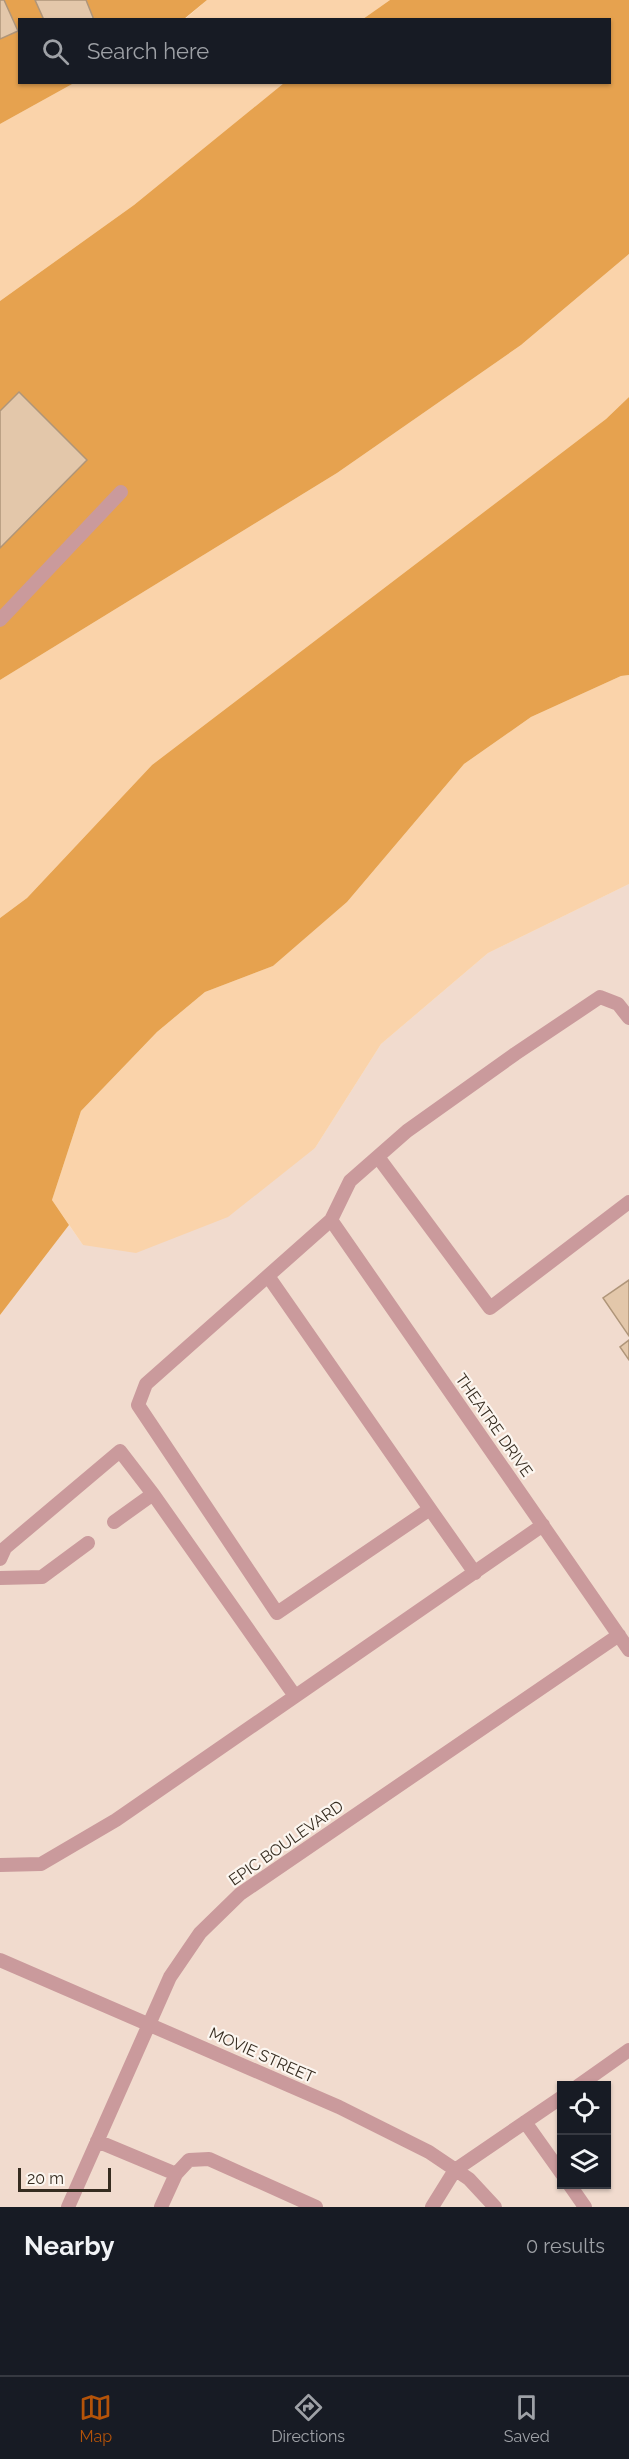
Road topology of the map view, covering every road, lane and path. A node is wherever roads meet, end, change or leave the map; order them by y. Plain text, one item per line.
1 (121, 492) dead end
2 (0, 620) edge
3 (629, 1018) edge
4 (378, 1157) junction
5 (629, 1203) edge
6 (331, 1220) junction
7 (268, 1276) junction
8 (153, 1494) junction
9 (430, 1509) junction
10 (114, 1522) dead end
11 (543, 1525) junction
12 (88, 1543) dead end
13 (0, 1559) edge
14 (475, 1573) junction
15 (0, 1578) edge
16 (619, 1635) junction
17 (629, 1650) edge
18 (295, 1696) junction
19 (0, 1864) edge
20 (0, 1960) edge
21 (149, 2024) junction
22 (629, 2050) edge
23 (584, 2081) edge
24 (557, 2100) edge
25 (525, 2122) junction
26 (97, 2141) junction
27 (557, 2168) edge
28 (455, 2170) junction
29 (176, 2174) junction
30 (572, 2189) edge
31 (68, 2207) edge
32 (161, 2207) edge
33 (316, 2207) edge
34 (432, 2207) edge
35 (495, 2207) edge
36 (585, 2207) edge

1 - 2 lane
3 - 4 lane
4 - 5 lane
4 - 6 lane
6 - 7 lane
6 - 11 lane, THEATRE DRIVE
7 - 9 lane
7 - 9 lane
8 - 10 lane
8 - 13 lane
8 - 18 lane
9 - 14 lane
11 - 14 lane
11 - 16 lane, THEATRE DRIVE
12 - 15 lane
14 - 18 lane
16 - 17 lane, THEATRE DRIVE
16 - 21 lane, EPIC BOULEVARD
18 - 19 lane
20 - 21 lane, MOVIE STREET
21 - 26 lane, EPIC BOULEVARD
21 - 28 lane, MOVIE STREET
22 - 23 lane
24 - 25 lane
25 - 27 lane
25 - 28 lane
26 - 29 lane
26 - 31 lane, EPIC BOULEVARD
28 - 34 lane
28 - 35 lane, MOVIE STREET
29 - 32 lane
29 - 33 lane
30 - 36 lane

